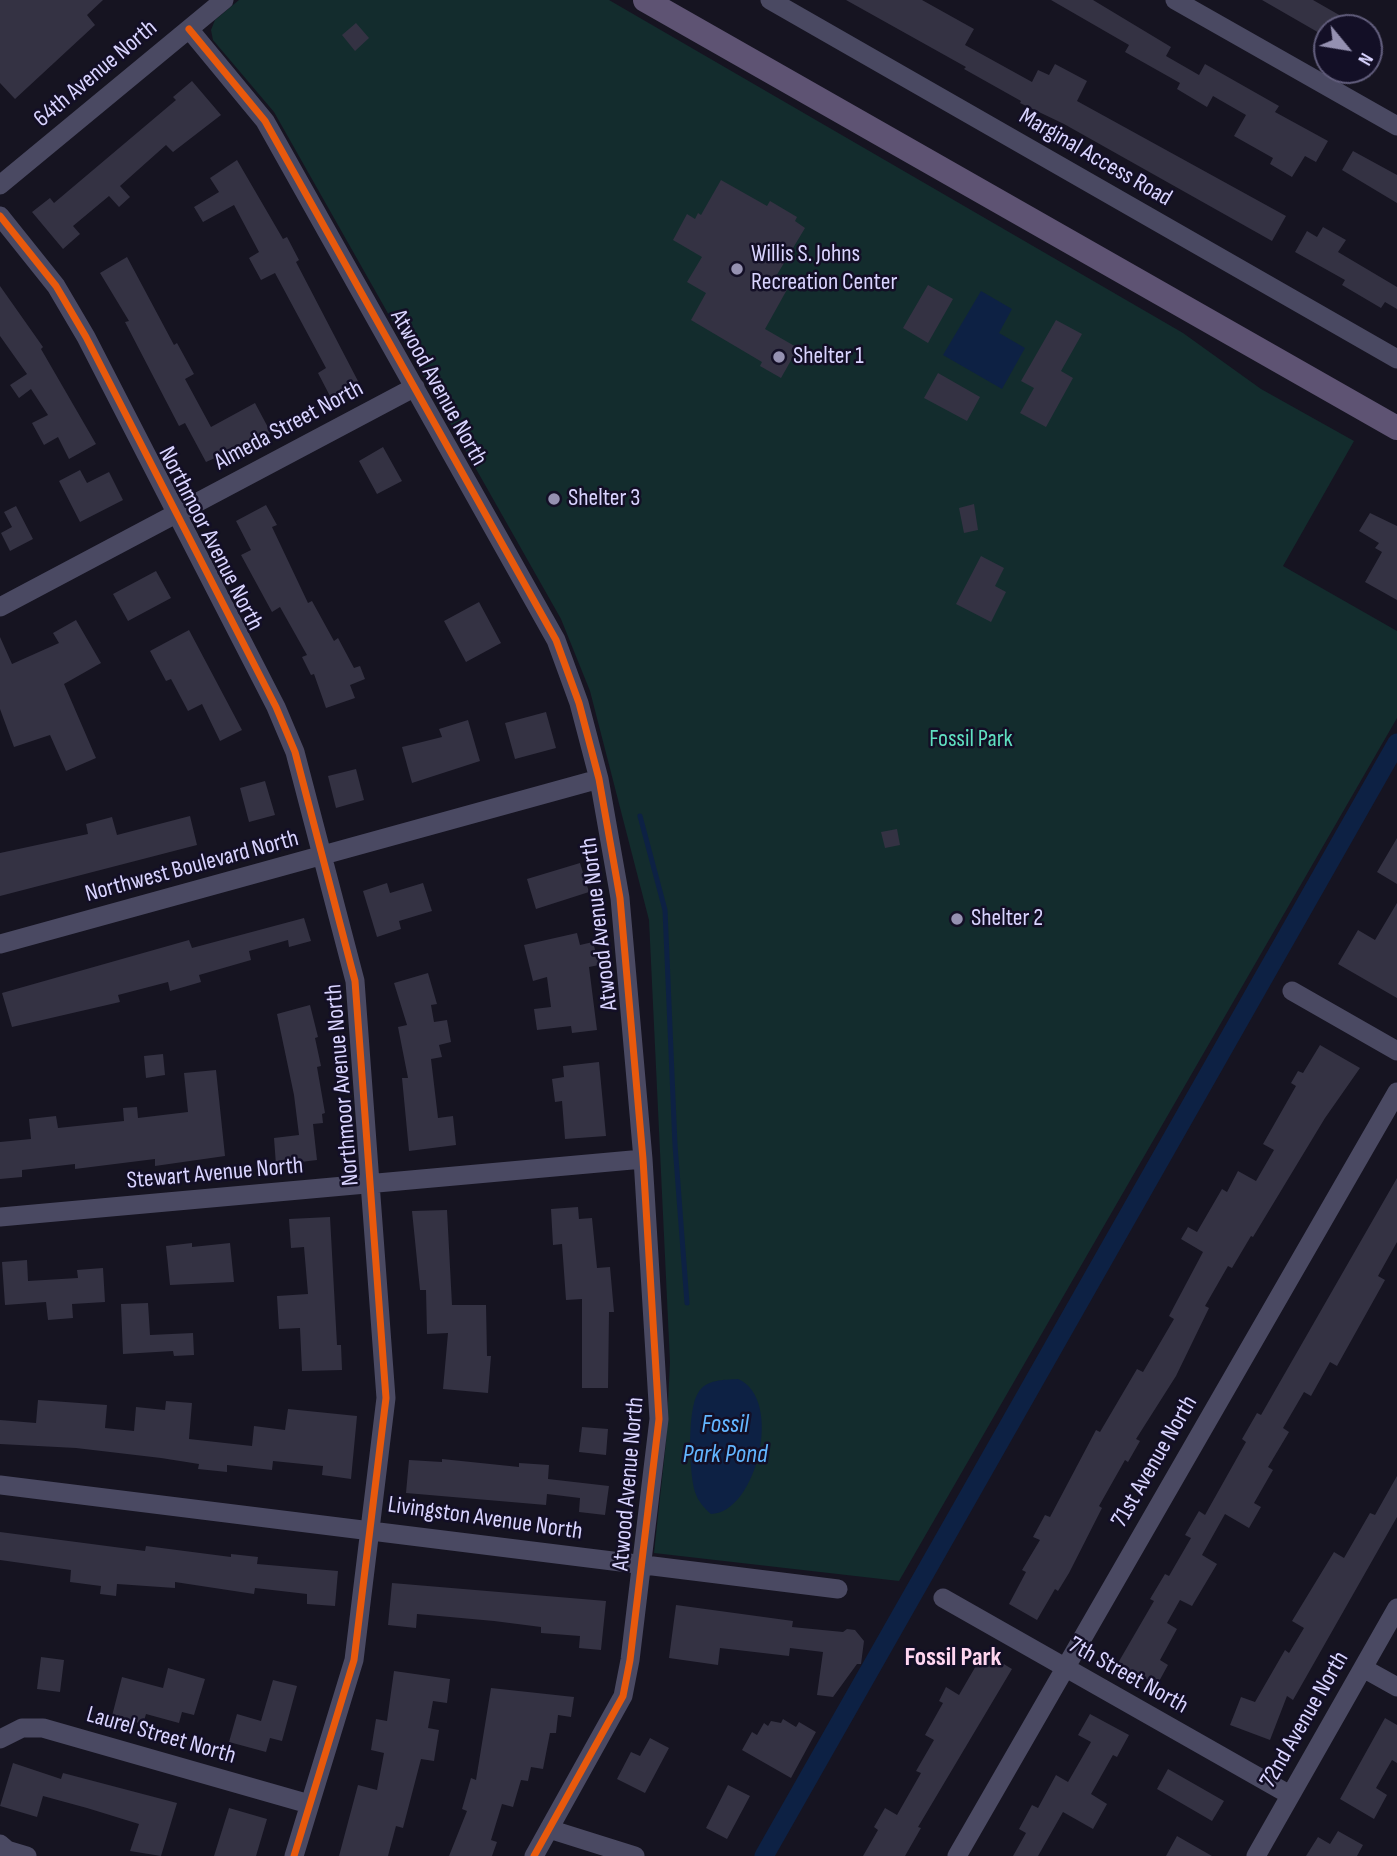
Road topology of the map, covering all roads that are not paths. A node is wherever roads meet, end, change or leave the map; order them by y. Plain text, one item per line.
1 (223, 0) edge
2 (645, 0) edge
3 (769, 0) edge
4 (1175, 0) edge
5 (189, 29) junction
6 (1397, 126) edge
7 (0, 185) edge
8 (0, 216) edge
9 (1397, 359) edge
10 (415, 387) junction
11 (1397, 428) edge
12 (175, 513) junction
13 (0, 607) edge
14 (599, 779) junction
15 (321, 857) junction
16 (0, 944) edge
17 (1292, 991) dead end
18 (1397, 1051) edge
19 (1397, 1092) edge
20 (643, 1159) junction
21 (370, 1184) junction
22 (0, 1217) edge
23 (0, 1485) edge
24 (372, 1529) junction
25 (642, 1565) junction
26 (838, 1588) dead end
27 (943, 1598) dead end
28 (1397, 1608) edge
29 (1064, 1668) junction
30 (1363, 1668) junction
31 (1397, 1687) edge
32 (0, 1740) edge
33 (1290, 1796) junction
34 (309, 1804) junction
35 (549, 1829) junction
36 (0, 1844) edge
37 (27, 1856) edge
38 (294, 1856) edge
39 (534, 1856) edge
40 (635, 1856) edge
41 (957, 1856) edge
42 (1255, 1856) edge

1 - 5 street, 64th Avenue North
2 - 11 main road
3 - 9 street, Marginal Access Road
4 - 6 street
5 - 7 street, 64th Avenue North
5 - 10 street, Atwood Avenue North
8 - 12 street, Northmoor Avenue North
10 - 12 street, Almeda Street North
10 - 14 street, Atwood Avenue North
12 - 13 street, Almeda Street North
12 - 15 street, Northmoor Avenue North
14 - 15 street, Northwest Boulevard North
14 - 20 street, Atwood Avenue North
15 - 16 street, Northwest Boulevard North
15 - 21 street, Northmoor Avenue North
17 - 18 street
19 - 29 street, 71st Avenue North
20 - 21 street, Stewart Avenue North
20 - 25 street, Atwood Avenue North
21 - 22 street, Stewart Avenue North
21 - 24 street, Northmoor Avenue North
23 - 24 street, Livingston Avenue North
24 - 25 street, Livingston Avenue North
24 - 34 street, Northmoor Avenue North
25 - 26 street, Livingston Avenue North
25 - 35 street, Atwood Avenue North
27 - 29 street, 7th Street North
28 - 30 street, 72nd Avenue North
29 - 33 street, 7th Street North
29 - 41 street, 71st Avenue North
30 - 31 street
30 - 33 street, 72nd Avenue North
32 - 34 street, Laurel Street North
33 - 42 street, 72nd Avenue North
34 - 38 street, Northmoor Avenue North
35 - 39 street, Atwood Avenue North
35 - 40 street
36 - 37 street

